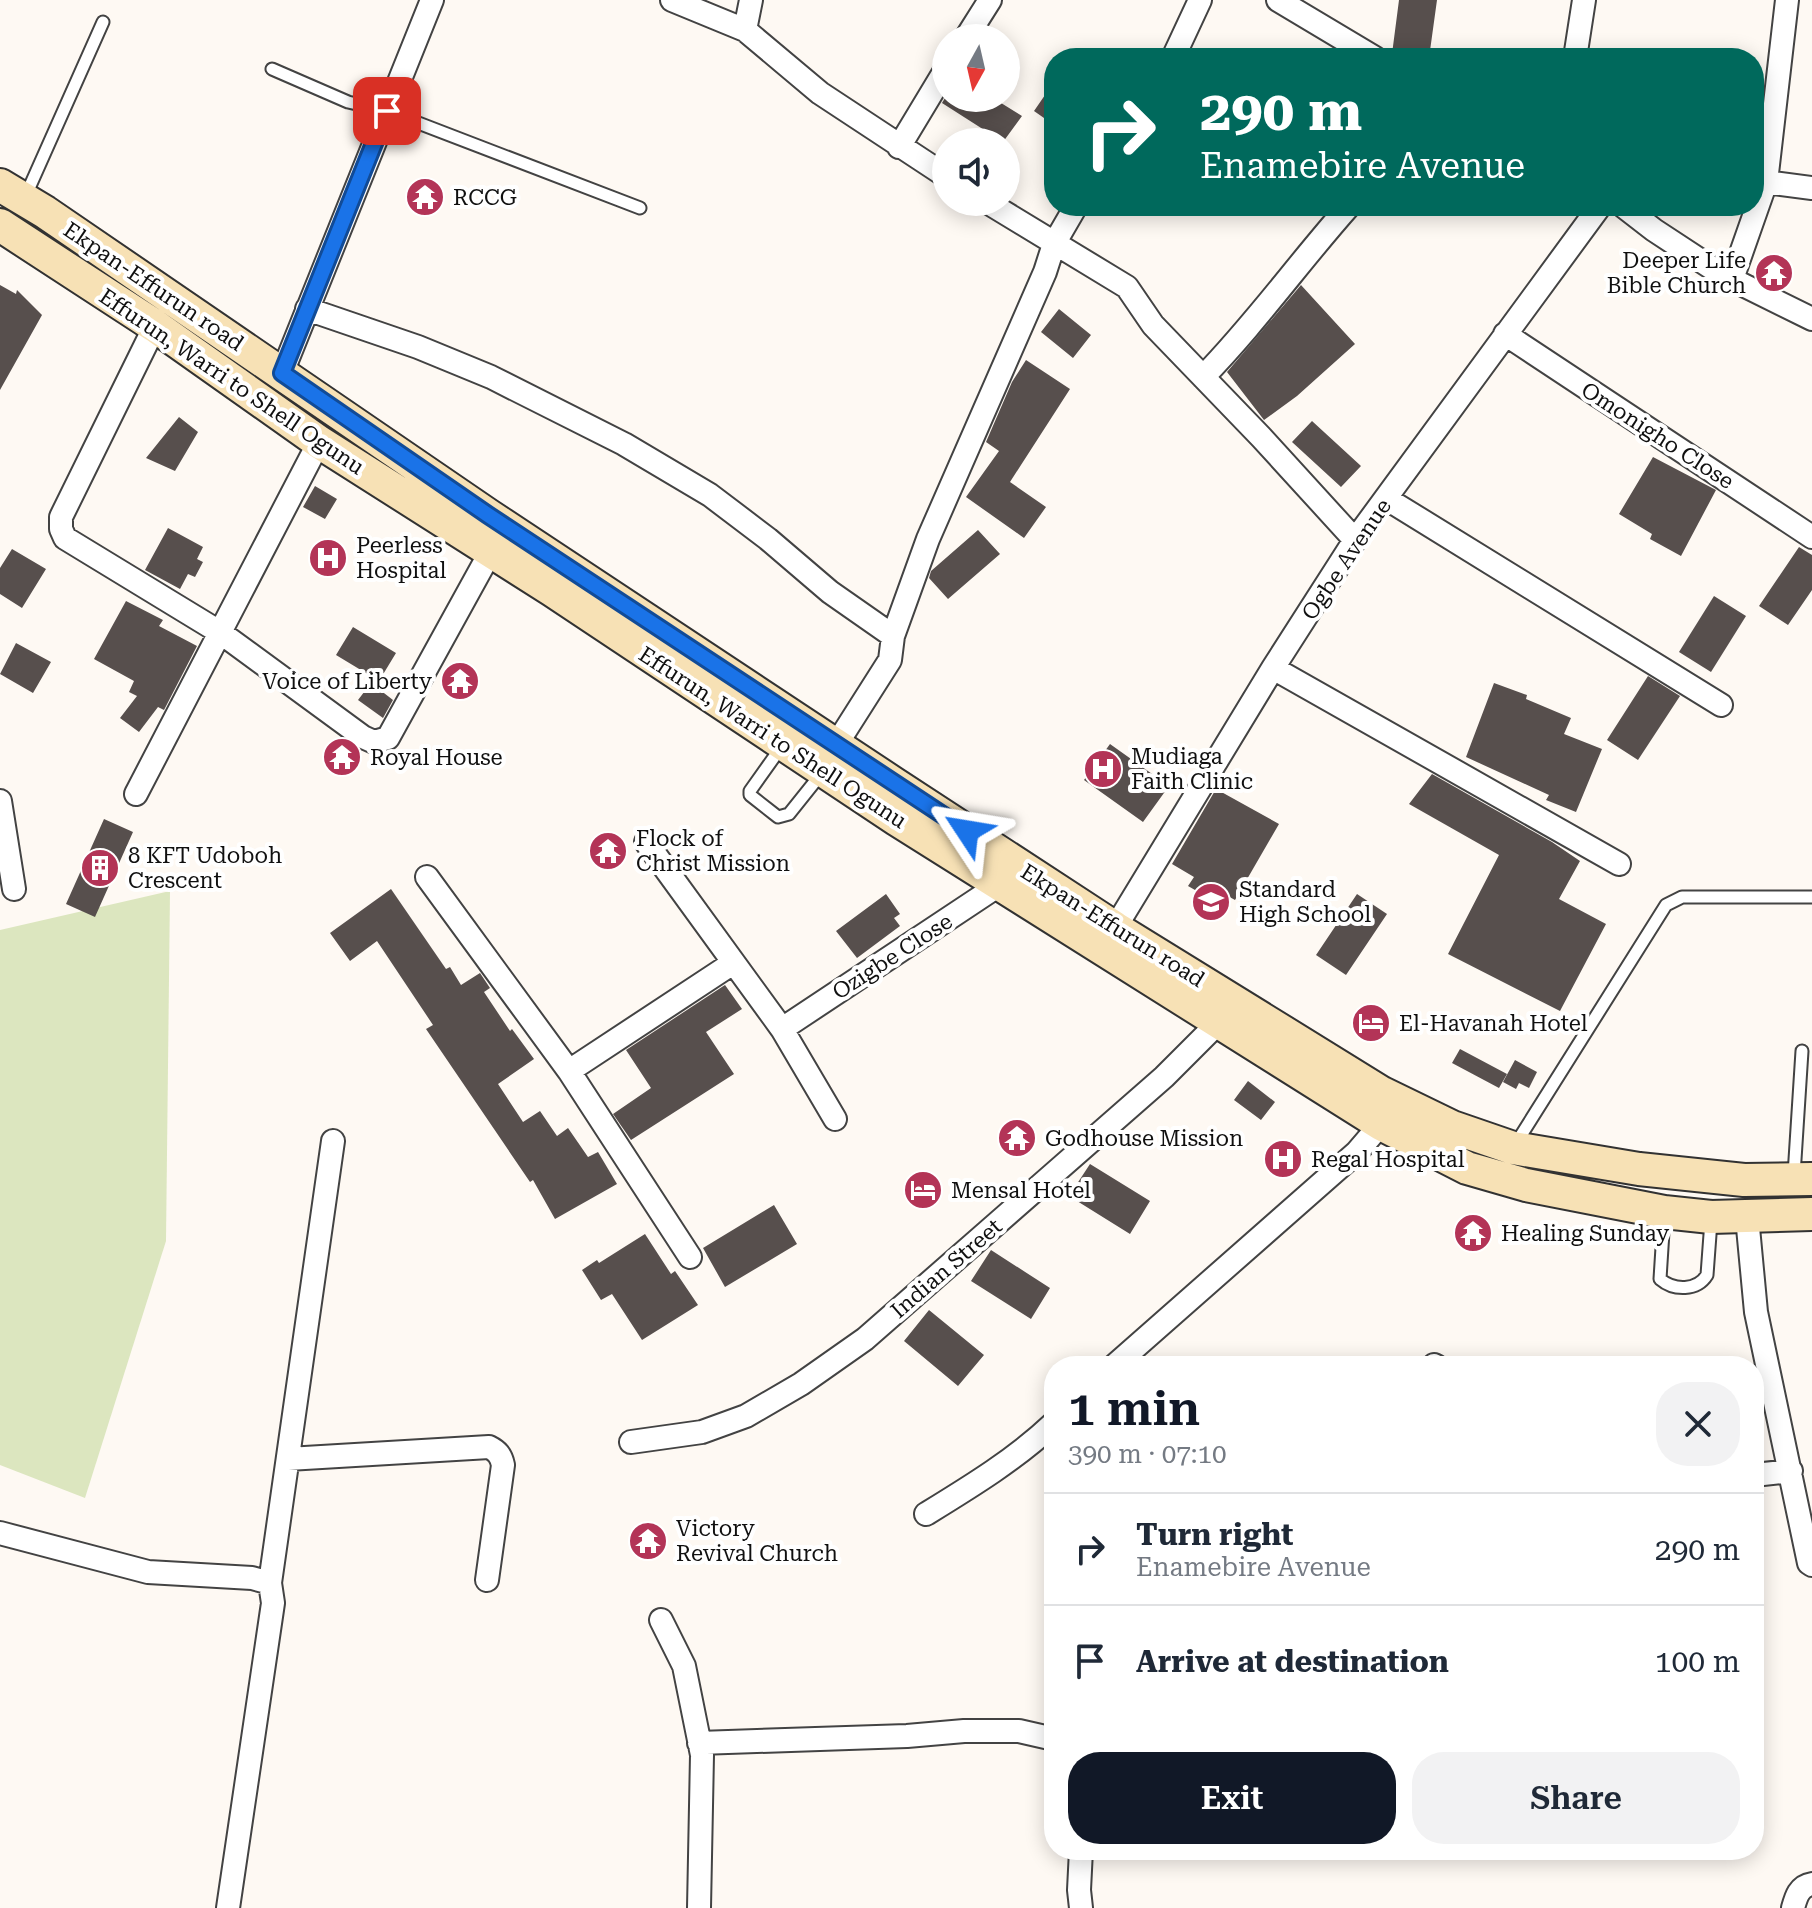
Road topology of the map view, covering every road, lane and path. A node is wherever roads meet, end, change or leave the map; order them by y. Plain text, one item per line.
1 (432, 0) edge
2 (672, 0) edge
3 (751, 0) edge
4 (990, 0) edge
5 (1200, 0) edge
6 (1278, 0) edge
7 (1584, 0) edge
8 (1787, 0) edge
9 (103, 22) dead end
10 (975, 24) edge
11 (745, 30) junction
12 (1178, 48) edge
13 (1357, 48) edge
14 (1577, 48) edge
15 (272, 69) dead end
16 (932, 92) edge
17 (387, 111) junction
18 (899, 147) junction
19 (932, 167) edge
20 (1766, 182) junction
21 (1764, 188) edge
22 (1812, 188) edge
23 (12, 192) edge
24 (640, 208) dead end
25 (1009, 216) edge
26 (1070, 216) edge
27 (1340, 216) edge
28 (1593, 216) edge
29 (1636, 216) edge
30 (1754, 216) edge
31 (0, 225) edge
32 (1054, 244) junction
33 (1732, 279) junction
34 (307, 309) junction
35 (1812, 319) edge
36 (155, 326) junction
37 (1505, 334) junction
38 (282, 373) junction
39 (1203, 377) junction
40 (319, 442) junction
41 (1387, 499) junction
42 (1812, 537) edge
43 (1355, 540) junction
44 (491, 551) junction
45 (221, 633) junction
46 (893, 636) junction
47 (1273, 668) junction
48 (1721, 705) dead end
49 (784, 744) junction
50 (830, 758) junction
51 (136, 794) dead end
52 (0, 801) edge
53 (646, 842) dead end
54 (1619, 864) dead end
55 (427, 877) dead end
56 (1002, 883) junction
57 (14, 889) dead end
58 (1812, 897) edge
59 (1115, 928) junction
60 (733, 963) junction
61 (1219, 1022) junction
62 (782, 1029) junction
63 (1802, 1051) dead end
64 (569, 1071) junction
65 (835, 1119) dead end
66 (1381, 1124) junction
67 (333, 1141) dead end
68 (1513, 1148) junction
69 (1803, 1179) edge
70 (1664, 1212) junction
71 (1812, 1214) edge
72 (1711, 1217) junction
73 (1747, 1217) junction
74 (690, 1257) dead end
75 (1125, 1356) edge
76 (1044, 1432) edge
77 (631, 1442) dead end
78 (288, 1459) junction
79 (1791, 1471) junction
80 (1764, 1474) edge
81 (926, 1514) dead end
82 (0, 1533) edge
83 (1812, 1565) edge
84 (487, 1580) dead end
85 (270, 1583) junction
86 (661, 1620) dead end
87 (1044, 1737) edge
88 (699, 1743) junction
89 (1080, 1860) edge
90 (1812, 1884) edge
91 (228, 1908) edge
92 (699, 1908) edge
93 (1081, 1908) edge
94 (1793, 1908) edge

1 - 17 street
2 - 11 street
3 - 11 street
4 - 10 street
5 - 12 street
6 - 13 street
7 - 14 street
8 - 20 street
9 - 23 lane
11 - 18 street
15 - 17 lane
16 - 18 street
17 - 24 lane
17 - 34 street
18 - 19 street
20 - 21 street
20 - 22 street
23 - 38 main road, Ekpan-Effurun road
25 - 32 street
26 - 32 street
27 - 39 street
28 - 37 street, Ogbe Avenue
29 - 33 street
30 - 33 street
31 - 36 main road, Effurun, Warri to Shell Ogunu
32 - 39 street
32 - 46 street
33 - 35 street
34 - 38 street
34 - 46 street
36 - 40 main road, Effurun, Warri to Shell Ogunu
36 - 45 street
37 - 41 street, Ogbe Avenue
37 - 42 street, Omonigho Close
38 - 50 main road, Ekpan-Effurun road
39 - 43 street
40 - 44 main road, Effurun, Warri to Shell Ogunu
40 - 45 street
41 - 43 street, Ogbe Avenue
41 - 48 street
43 - 47 street, Ogbe Avenue
44 - 45 street
44 - 49 main road, Effurun, Warri to Shell Ogunu
45 - 51 street
46 - 50 street
47 - 54 street
47 - 59 street, Ogbe Avenue
49 - 50 main road, Effurun, Warri to Shell Ogunu
49 - 50 lane
50 - 56 main road, Effurun, Warri to Shell Ogunu
50 - 59 main road, Ekpan-Effurun road
52 - 57 street
53 - 60 street
55 - 64 street
56 - 61 main road, Effurun, Warri to Shell Ogunu
56 - 62 street, Ozigbe Close
58 - 68 lane
59 - 68 main road, Ekpan-Effurun road
60 - 62 street
60 - 64 street
61 - 66 main road, Effurun, Warri to Shell Ogunu
61 - 77 street, Indian Street
62 - 65 street
63 - 69 lane
64 - 74 street
66 - 70 main road, Effurun, Warri to Shell Ogunu
66 - 75 street
67 - 78 street
68 - 69 main road, Ekpan-Effurun road
70 - 72 main road, Effurun, Warri to Shell Ogunu
70 - 72 lane
71 - 73 main road, Effurun, Warri to Shell Ogunu
72 - 73 main road, Effurun, Warri to Shell Ogunu
73 - 79 street
76 - 81 street
78 - 84 street
78 - 85 street
79 - 80 street
79 - 83 street
82 - 85 street
85 - 91 street
86 - 88 street
87 - 88 street
88 - 92 street
89 - 93 street
90 - 94 street

